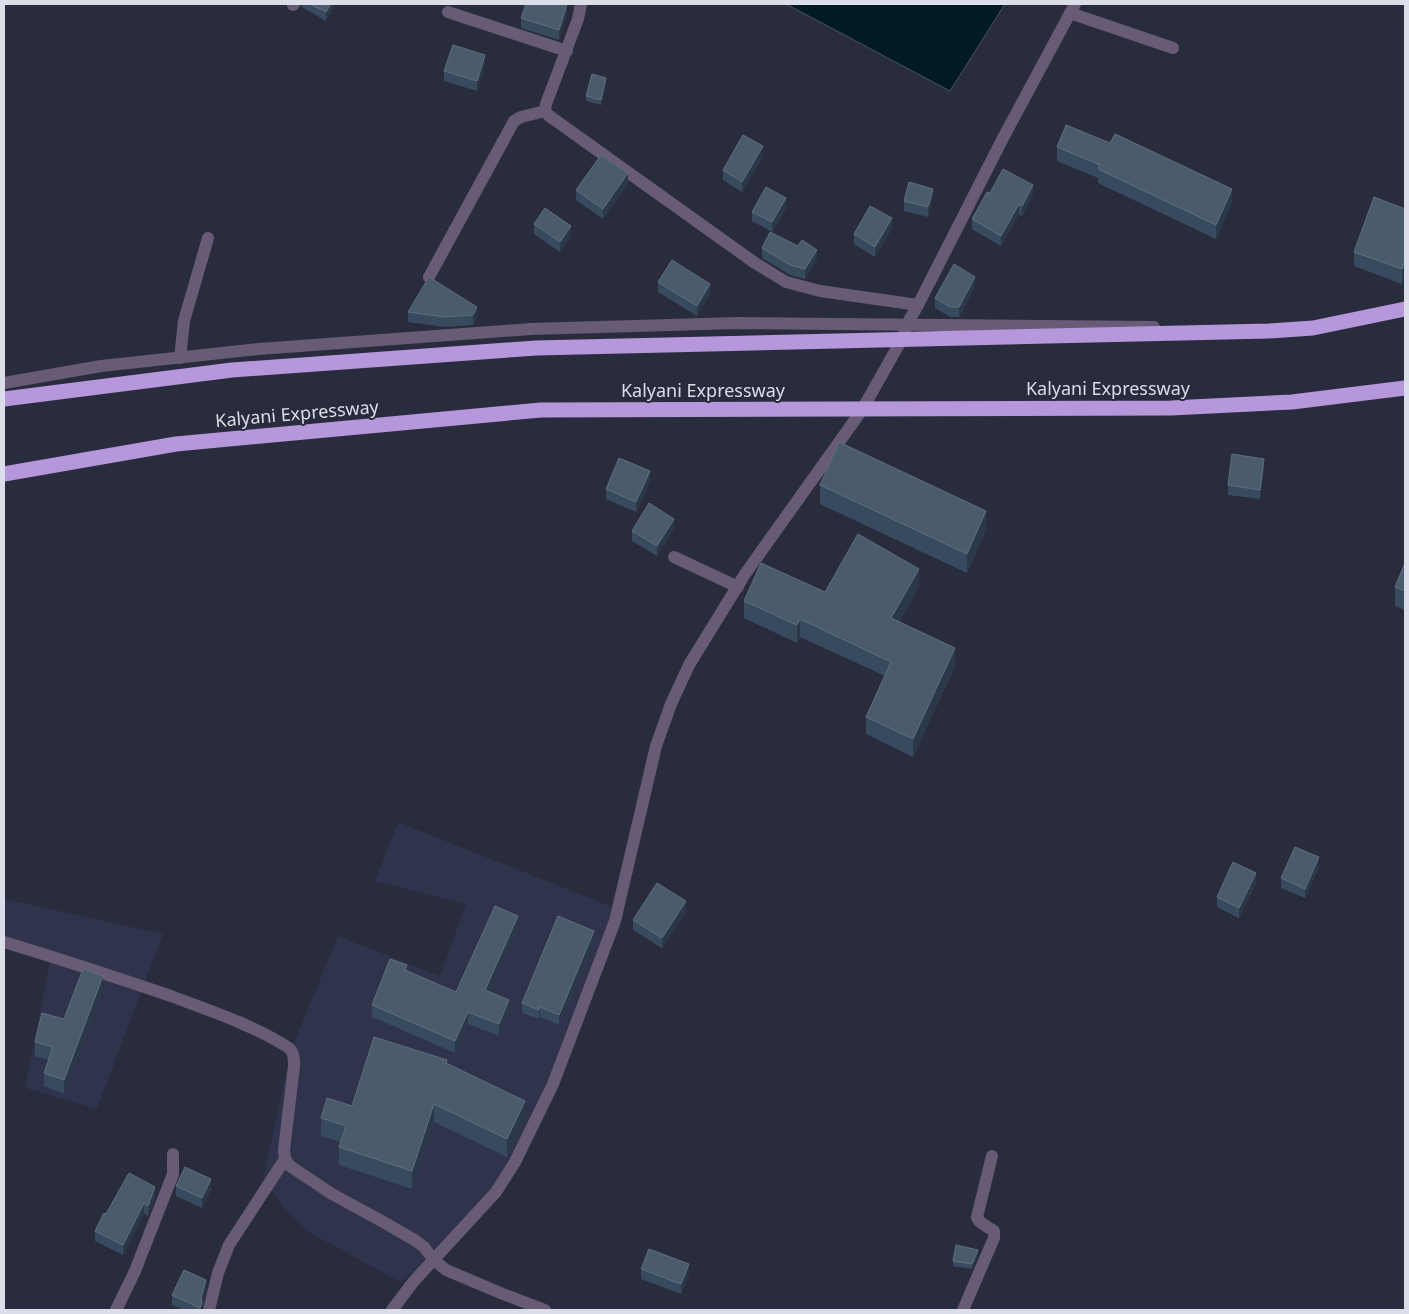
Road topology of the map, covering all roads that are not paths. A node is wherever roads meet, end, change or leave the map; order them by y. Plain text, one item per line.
1 (582, 4) edge
2 (1072, 8) edge
3 (448, 12) dead end
4 (1173, 48) dead end
5 (567, 51) junction
6 (545, 111) junction
7 (208, 238) dead end
8 (429, 277) edge
9 (918, 305) junction
10 (1405, 309) edge
11 (907, 324) junction
12 (1269, 331) junction
13 (902, 340) junction
14 (180, 358) junction
15 (4, 383) edge
16 (1405, 388) edge
17 (4, 399) edge
18 (862, 410) junction
19 (4, 474) edge
20 (674, 558) dead end
21 (738, 587) junction
22 (4, 942) edge
23 (172, 1154) dead end
24 (992, 1156) dead end
25 (285, 1159) junction
26 (433, 1259) junction
27 (116, 1310) edge
28 (209, 1310) edge
29 (392, 1310) edge
30 (544, 1310) edge
31 (963, 1310) edge

1 - 5 street
2 - 4 street
2 - 9 street
3 - 5 street
5 - 6 street
6 - 8 street
6 - 9 street
7 - 14 street
9 - 11 street
10 - 12 highway
11 - 12 street
11 - 13 street
11 - 14 street
12 - 13 highway
13 - 17 highway
13 - 18 street
14 - 15 street
16 - 18 highway, Kalyani Expressway
18 - 19 highway, Kalyani Expressway
18 - 21 street
20 - 21 street
21 - 26 street
22 - 25 street
23 - 27 street
24 - 31 street
25 - 26 street
25 - 28 street
26 - 29 street
26 - 30 street

